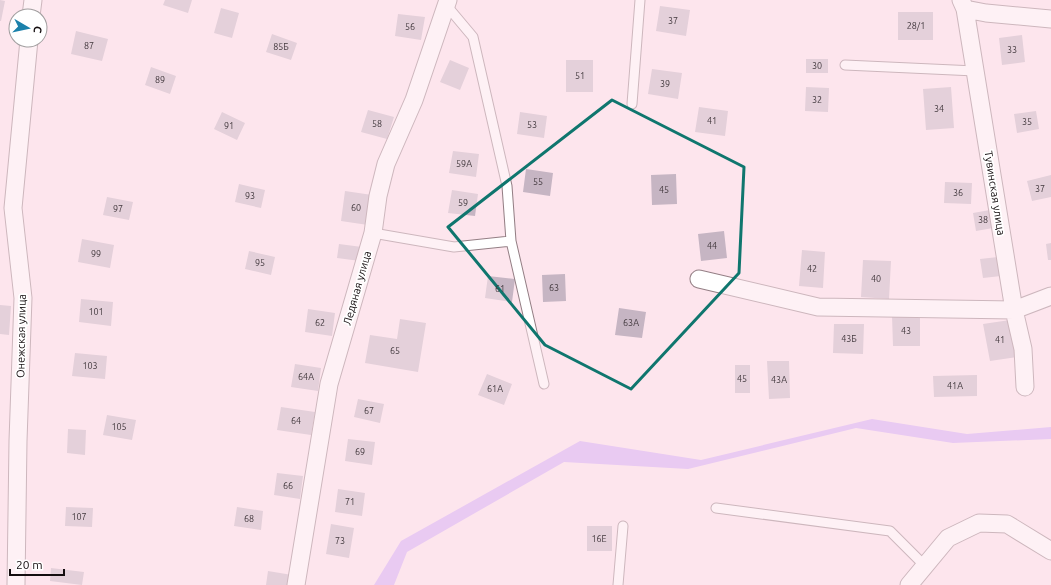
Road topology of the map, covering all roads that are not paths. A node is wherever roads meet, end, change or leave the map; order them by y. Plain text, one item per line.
1 (640, 0) edge
2 (447, 3) edge
3 (963, 5) edge
4 (1051, 18) edge
5 (28, 48) edge
6 (845, 65) dead end
7 (975, 71) junction
8 (632, 104) dead end
9 (373, 233) junction
10 (510, 241) junction
11 (699, 279) dead end
12 (1051, 296) edge
13 (1014, 310) junction
14 (544, 384) dead end
15 (1025, 387) dead end
16 (716, 508) dead end
17 (623, 526) dead end
18 (1051, 551) edge
19 (925, 566) junction
20 (16, 585) edge
21 (296, 585) edge
22 (618, 585) edge
23 (909, 585) edge

1 - 8 lane
2 - 9 street, Ледяная улица
2 - 10 lane
3 - 4 street
3 - 7 street, Тувинская улица
5 - 20 street, Онежская улица
6 - 7 lane
7 - 13 street, Тувинская улица
9 - 10 lane
9 - 21 street, Ледяная улица
10 - 14 lane
11 - 13 street
12 - 13 street
13 - 15 street, Тувинская улица
16 - 19 lane
17 - 22 lane
18 - 19 street
19 - 23 street

